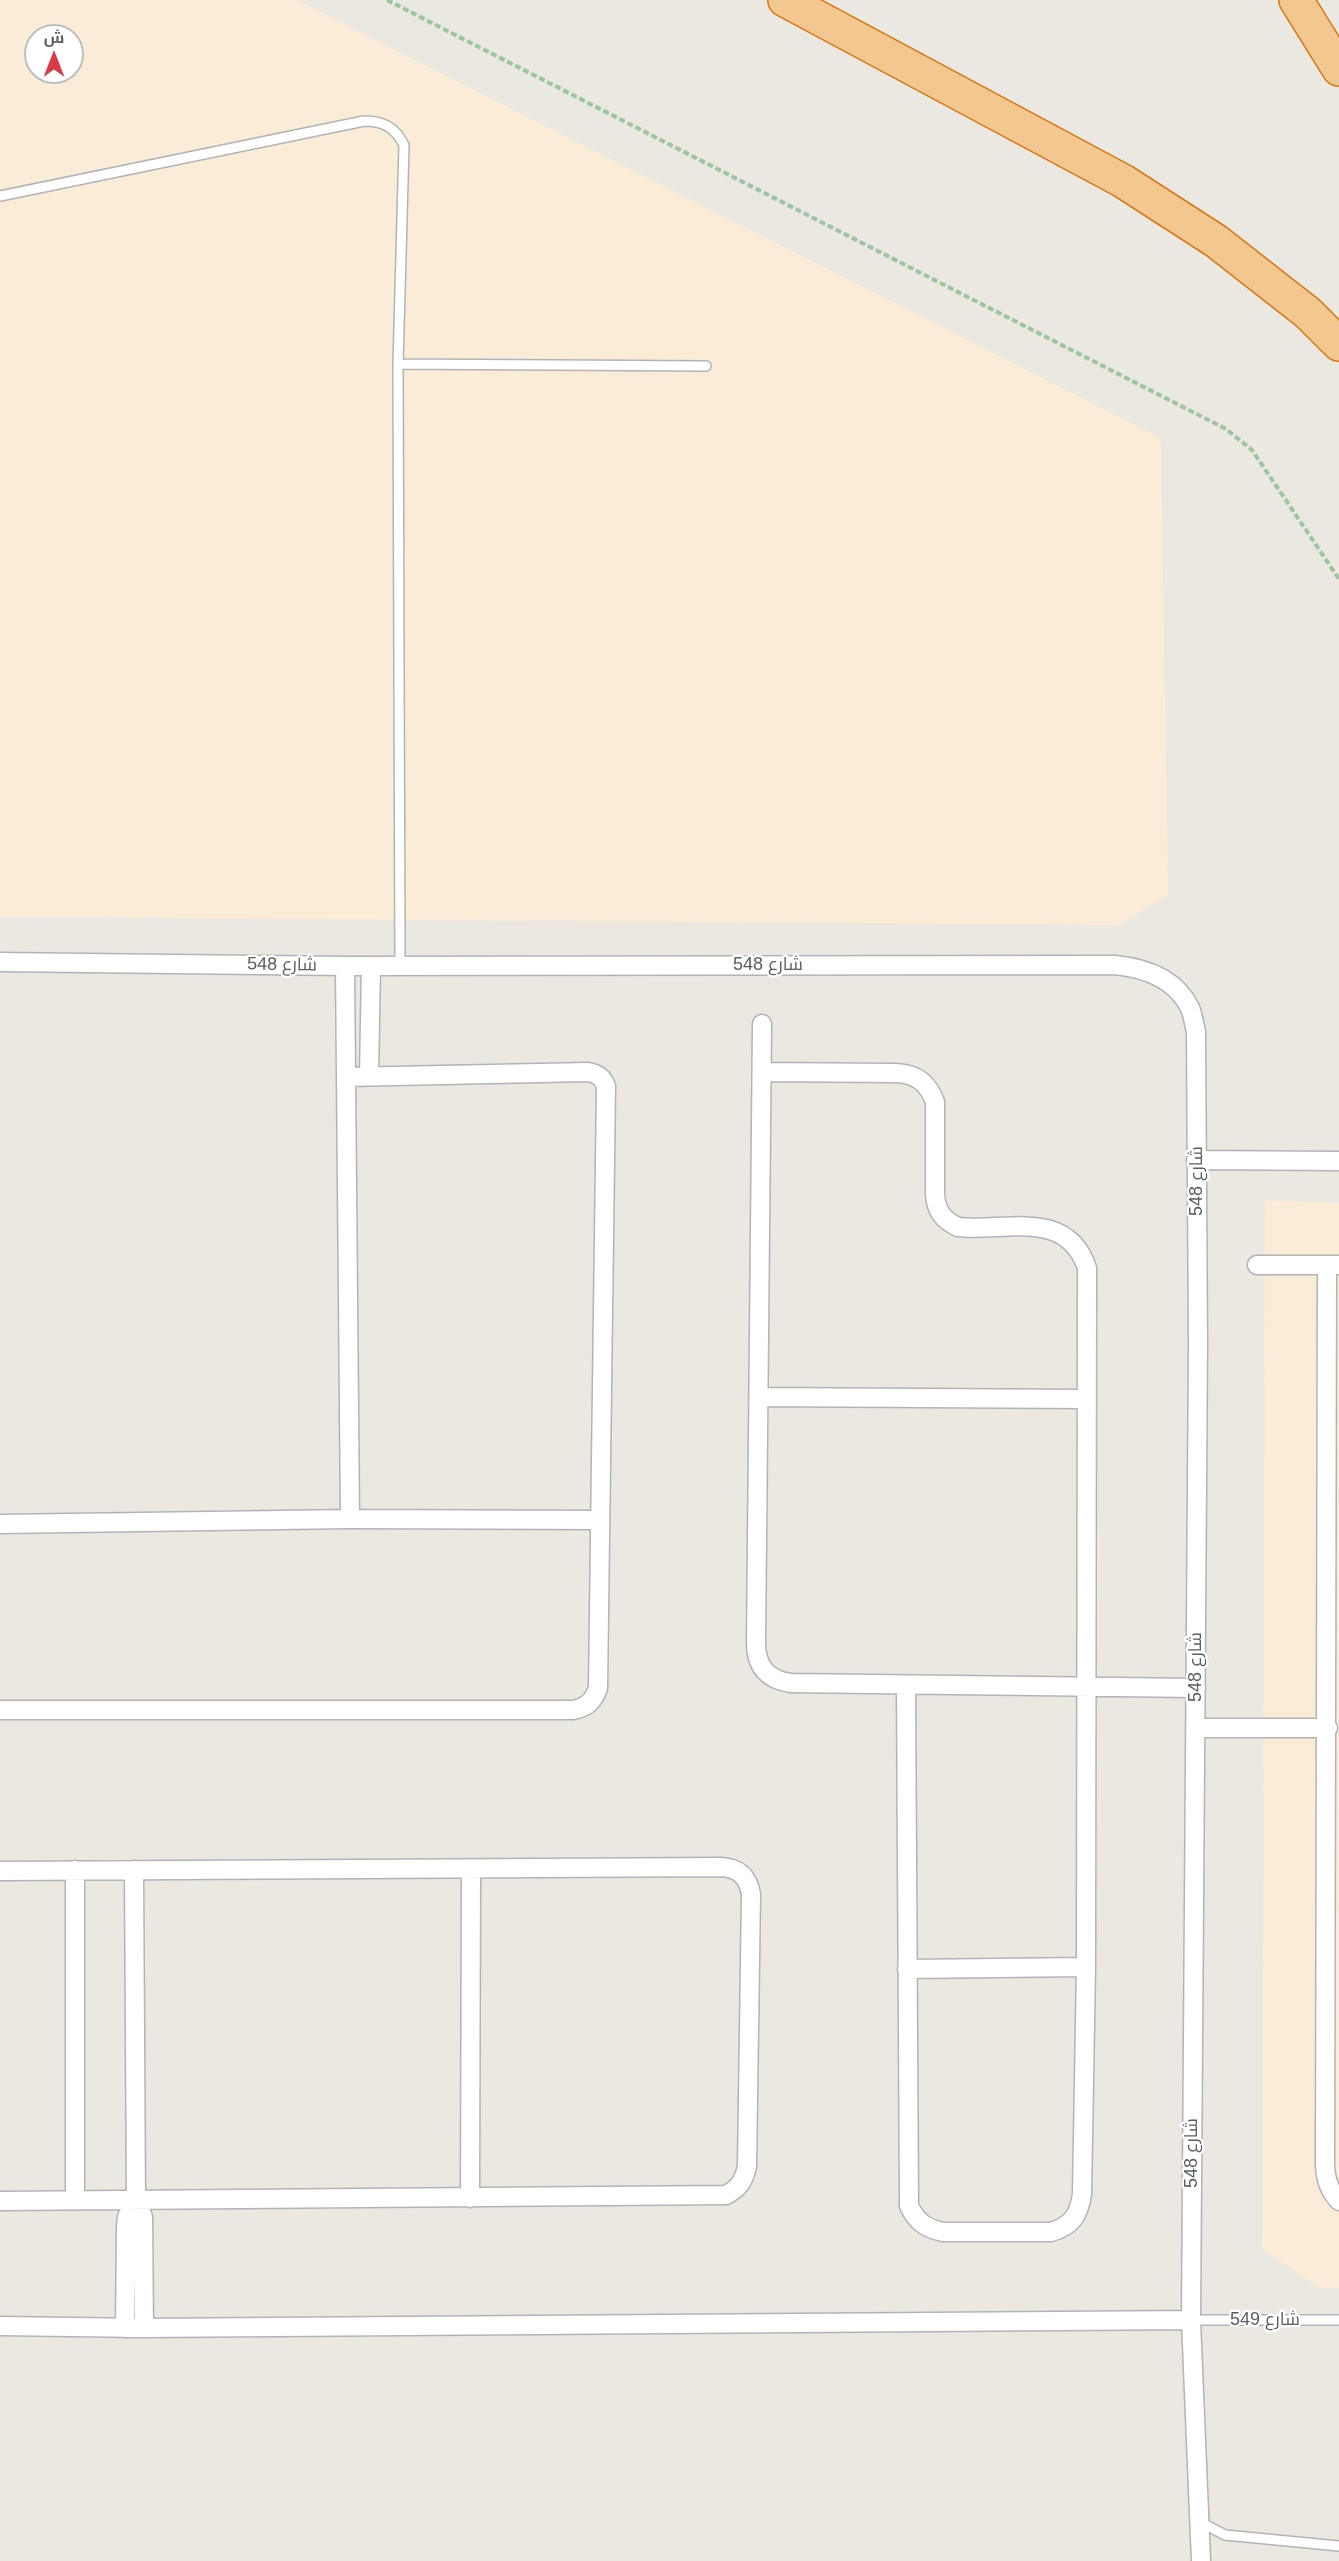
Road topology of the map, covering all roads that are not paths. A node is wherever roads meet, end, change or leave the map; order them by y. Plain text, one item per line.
1 (758, 0) edge
2 (785, 0) edge
3 (1296, 0) edge
4 (884, 54) junction
5 (1339, 69) edge
6 (0, 196) edge
7 (1339, 344) edge
8 (398, 364) junction
9 (706, 366) dead end
10 (0, 962) edge
11 (345, 966) junction
12 (370, 966) junction
13 (400, 966) junction
14 (762, 1024) dead end
15 (762, 1072) junction
16 (369, 1076) junction
17 (346, 1077) junction
18 (1196, 1160) junction
19 (1339, 1161) edge
20 (1257, 1265) dead end
21 (1333, 1265) edge
22 (759, 1397) junction
23 (1086, 1399) junction
24 (1333, 1502) edge
25 (350, 1519) junction
26 (600, 1520) junction
27 (0, 1524) edge
28 (906, 1684) junction
29 (1086, 1687) junction
30 (1196, 1688) junction
31 (0, 1710) edge
32 (1195, 1728) junction
33 (1328, 1728) junction
34 (471, 1869) junction
35 (75, 1870) junction
36 (134, 1870) junction
37 (0, 1871) edge
38 (1086, 1967) junction
39 (907, 1969) junction
40 (1332, 2047) edge
41 (471, 2198) junction
42 (75, 2200) junction
43 (136, 2200) junction
44 (0, 2201) edge
45 (1339, 2201) edge
46 (1191, 2320) junction
47 (1339, 2320) edge
48 (0, 2326) edge
49 (125, 2328) junction
50 (144, 2328) junction
51 (1200, 2522) junction
52 (1339, 2546) edge
53 (1201, 2561) edge

1 - 4 highway
2 - 4 highway
3 - 5 highway
4 - 7 highway
6 - 8 lane
8 - 9 lane
8 - 13 lane
10 - 11 street, شارع 548
11 - 12 street, شارع 548
11 - 17 street
12 - 13 street, شارع 548
12 - 16 street
13 - 18 street, شارع 548
14 - 15 street
15 - 22 street
15 - 23 street
16 - 17 street
16 - 26 street
17 - 25 street
18 - 19 street
18 - 30 street, شارع 548
20 - 21 street
21 - 24 street
22 - 23 street
22 - 28 street
23 - 29 street
24 - 33 street
25 - 26 street
25 - 27 street
26 - 31 street
28 - 29 street
28 - 39 street
29 - 30 street
29 - 38 street
30 - 32 street, شارع 548
32 - 33 street
32 - 46 street, شارع 548
33 - 40 street
34 - 36 street
34 - 41 street
34 - 41 street
35 - 36 street
35 - 37 street
35 - 42 street
36 - 43 street
38 - 39 street
38 - 39 street
40 - 45 street
41 - 43 street
42 - 43 street
42 - 44 street
43 - 49 street
43 - 50 street
46 - 47 lane, شارع 549
46 - 50 street
46 - 51 street, شارع 548
48 - 49 street
49 - 50 street
51 - 52 lane
51 - 53 street, شارع 548

